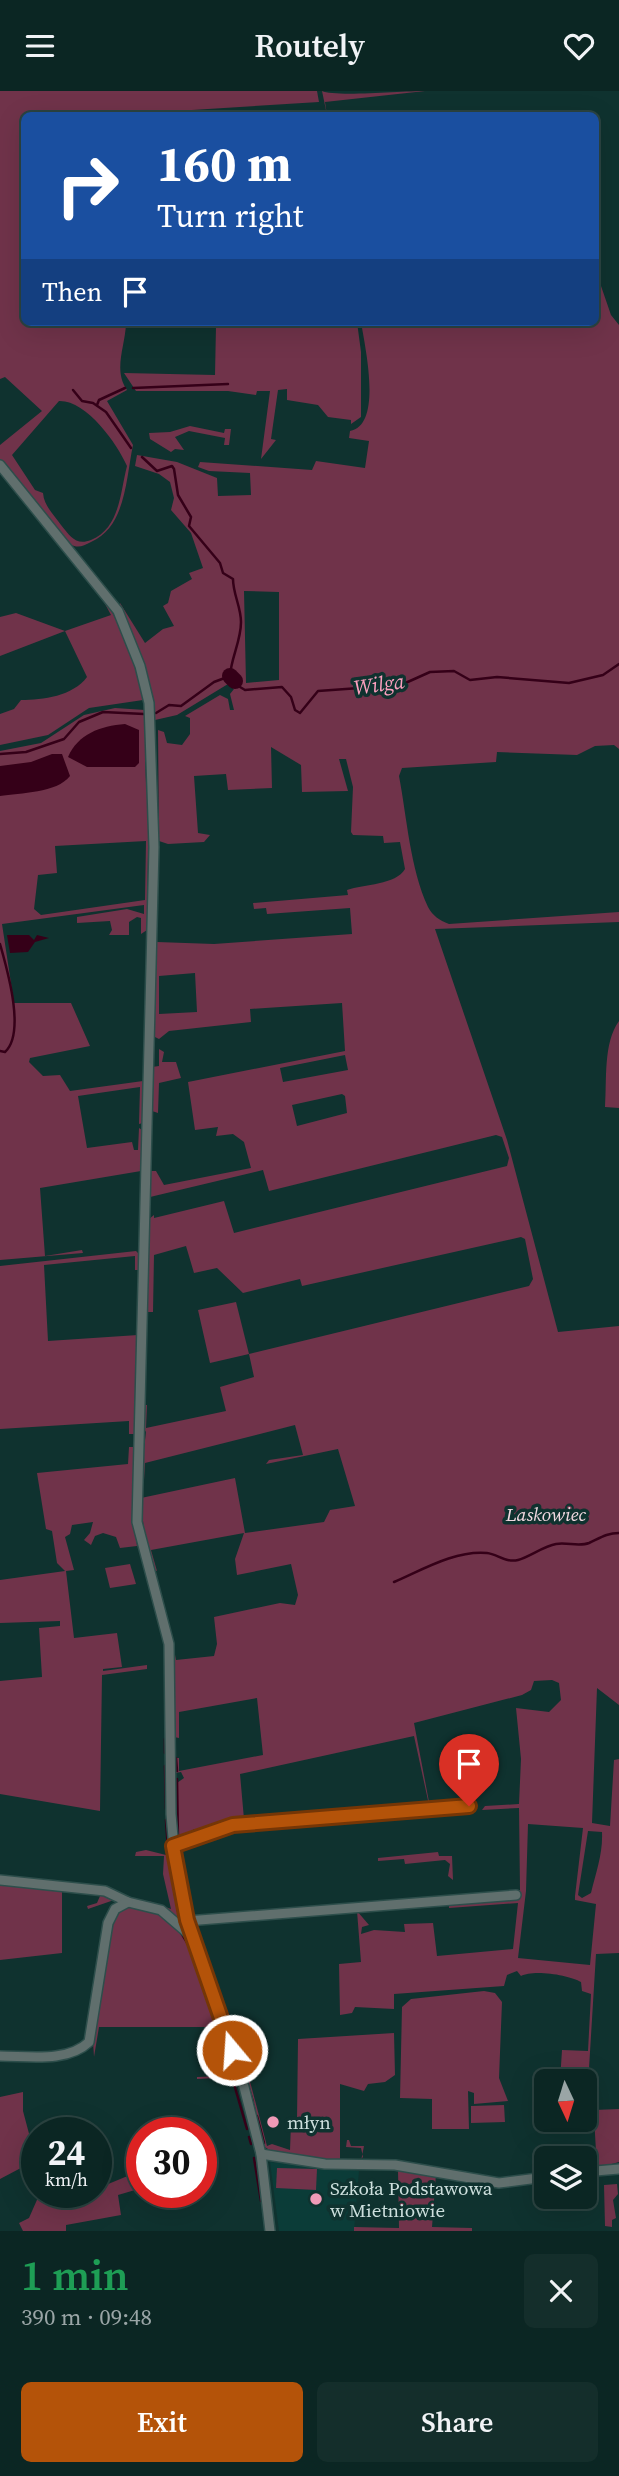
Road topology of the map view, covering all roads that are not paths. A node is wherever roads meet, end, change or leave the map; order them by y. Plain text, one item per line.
1 (0, 465) edge
2 (469, 1806) dead end
3 (173, 1846) junction
4 (0, 1880) edge
5 (516, 1895) dead end
6 (128, 1902) junction
7 (187, 1920) junction
8 (194, 1939) junction
9 (0, 2056) edge
10 (261, 2154) junction
11 (619, 2169) edge
12 (597, 2171) edge
13 (534, 2179) edge
14 (270, 2231) edge

1 - 3 street
2 - 3 street
3 - 7 street
4 - 6 street
5 - 7 street
6 - 8 street
6 - 9 street
7 - 8 street
8 - 10 street
10 - 13 street
10 - 14 street
11 - 12 street

